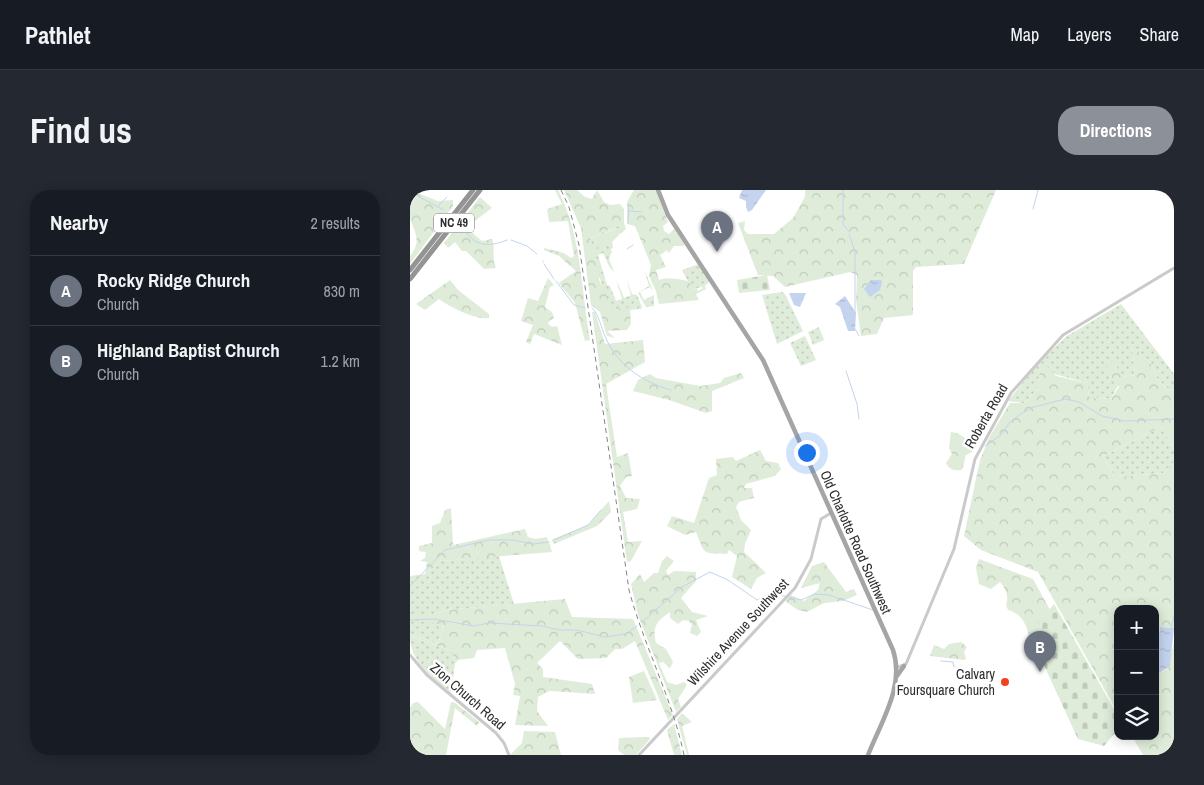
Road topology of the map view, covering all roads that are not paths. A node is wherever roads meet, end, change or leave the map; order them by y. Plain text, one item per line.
1 (473, 190) edge
2 (480, 190) edge
3 (658, 190) edge
4 (1174, 268) edge
5 (410, 270) edge
6 (410, 279) edge
7 (831, 513) junction
8 (410, 655) edge
9 (904, 666) junction
10 (896, 668) junction
11 (896, 678) junction
12 (509, 755) edge
13 (639, 755) edge
14 (868, 755) edge

1 - 5 highway, NC 49
2 - 6 highway, NC 49 / NC 49
3 - 7 main road, Old Charlotte Road Southwest
4 - 9 street, Roberta Road
7 - 10 main road, Old Charlotte Road Southwest
7 - 13 street, Wilshire Avenue Southwest
8 - 12 street, Zion Church Road
9 - 10 street
9 - 11 main road
10 - 11 main road, Old Charlotte Road Southwest
11 - 14 main road, Old Charlotte Road Southwest

